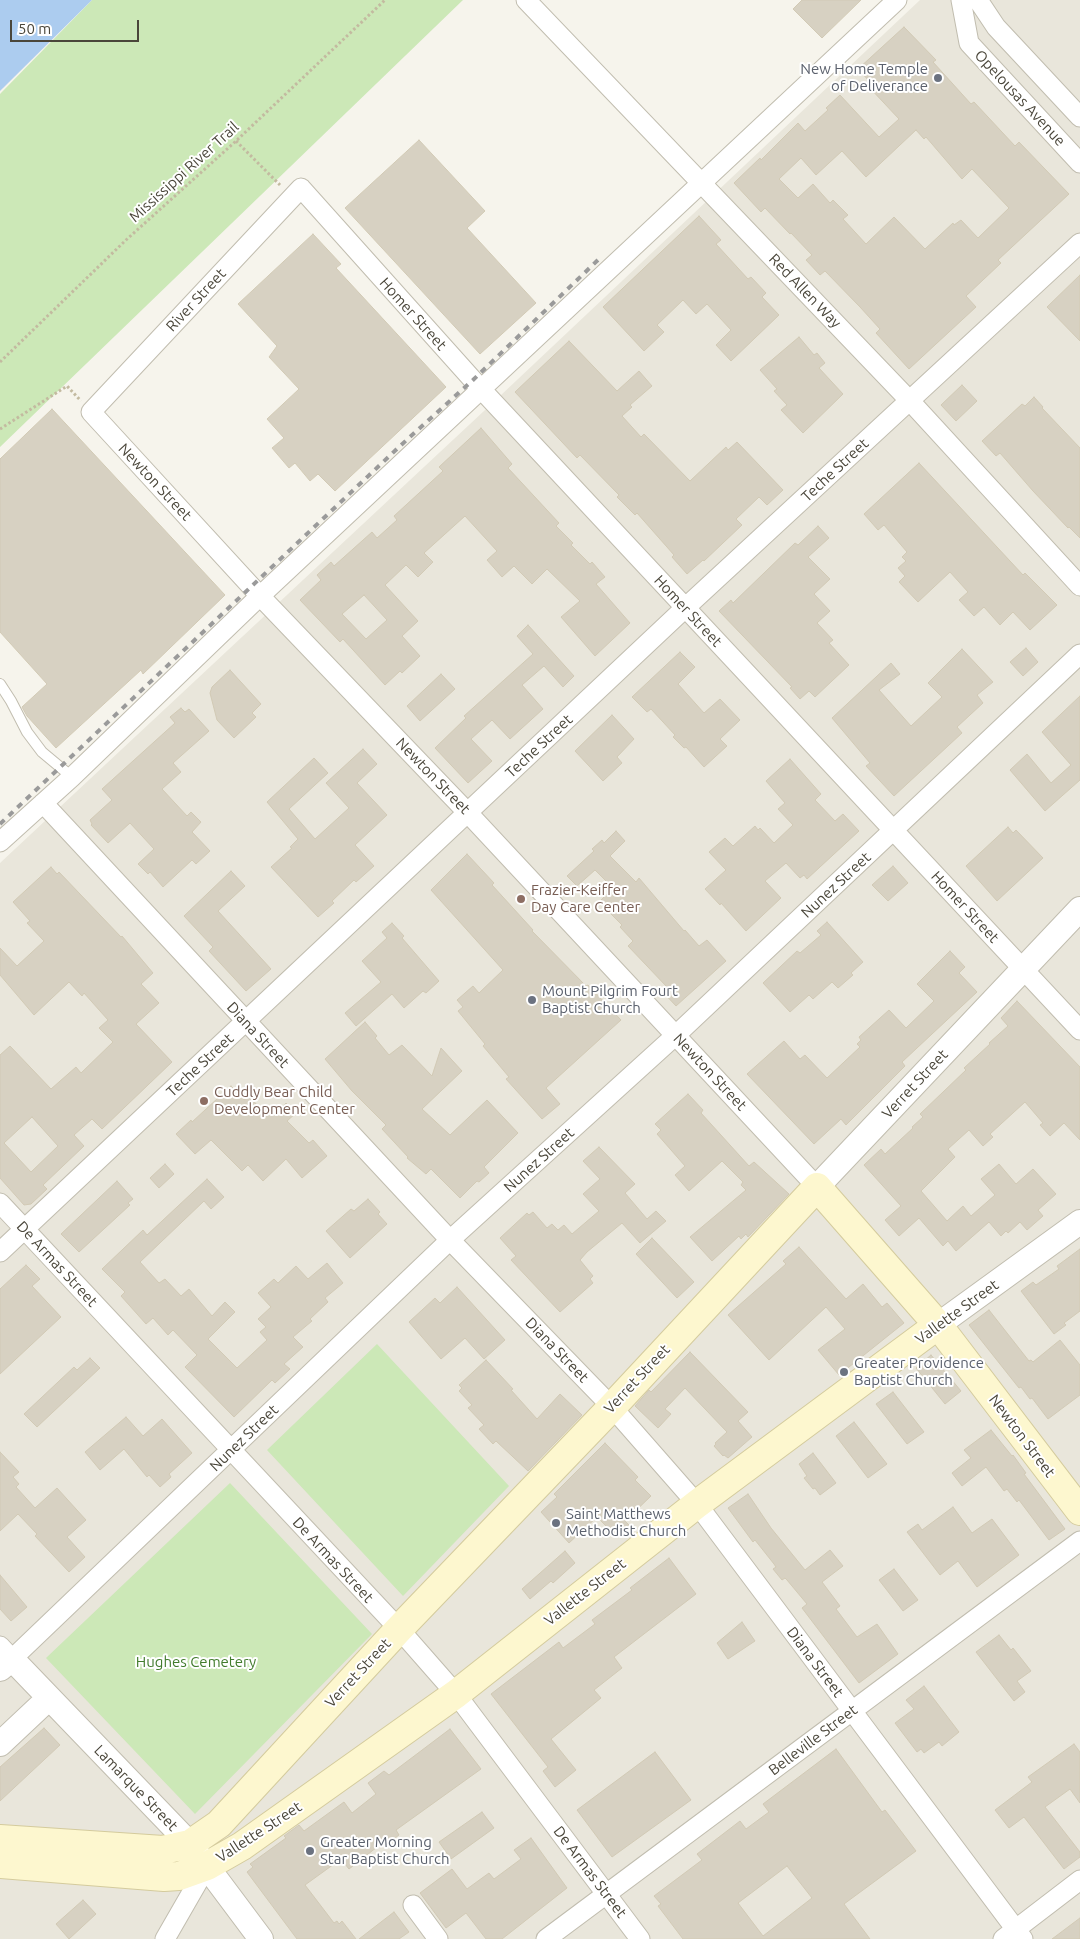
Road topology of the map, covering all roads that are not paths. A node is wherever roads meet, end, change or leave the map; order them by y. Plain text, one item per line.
1 (526, 0) edge
2 (897, 0) edge
3 (961, 0) edge
4 (978, 0) edge
5 (1080, 117) edge
6 (1080, 163) edge
7 (701, 182) junction
8 (301, 188) joint
9 (1080, 243) edge
10 (481, 389) junction
11 (910, 401) junction
12 (91, 412) joint
13 (1080, 586) edge
14 (260, 596) junction
15 (686, 608) junction
16 (1080, 654) edge
17 (0, 684) edge
18 (72, 776) junction
19 (43, 803) junction
20 (468, 813) junction
21 (894, 830) junction
22 (0, 842) edge
23 (1080, 909) edge
24 (1023, 970) junction
25 (246, 1022) junction
26 (1080, 1030) edge
27 (676, 1035) junction
28 (817, 1187) junction
29 (0, 1203) edge
30 (1080, 1222) edge
31 (24, 1229) junction
32 (450, 1240) junction
33 (0, 1252) edge
34 (938, 1325) junction
35 (612, 1407) junction
36 (231, 1451) junction
37 (696, 1504) junction
38 (1080, 1511) edge
39 (1080, 1541) edge
40 (399, 1629) junction
41 (4, 1658) edge
42 (456, 1694) junction
43 (49, 1698) junction
44 (851, 1711) junction
45 (0, 1744) edge
46 (0, 1839) edge
47 (190, 1844) junction
48 (0, 1864) edge
49 (207, 1866) junction
50 (1080, 1880) edge
51 (607, 1893) junction
52 (413, 1905) dead end
53 (1014, 1936) edge
54 (164, 1939) edge
55 (261, 1939) edge
56 (438, 1939) edge
57 (546, 1939) edge
58 (640, 1939) edge

1 - 7 street, Red Allen Way
2 - 7 street
3 - 6 street, Opelousas Avenue
4 - 5 street, Opelousas Avenue
7 - 10 street
7 - 11 street, Red Allen Way
8 - 10 street, Homer Street
8 - 12 street, River Street
9 - 11 street, Teche Street
10 - 14 street
10 - 15 street, Homer Street
11 - 13 street, Red Allen Way
11 - 15 street, Teche Street
12 - 14 street, Newton Street
14 - 18 street
14 - 20 street, Newton Street
15 - 20 street, Teche Street
15 - 21 street, Homer Street
16 - 21 street, Nunez Street
17 - 18 lane
18 - 19 street
19 - 22 street
19 - 25 street, Diana Street
20 - 25 street, Teche Street
20 - 27 street, Newton Street
21 - 24 street, Homer Street
21 - 27 street, Nunez Street
23 - 24 street, Verret Street
24 - 26 street, Homer Street
24 - 28 street, Verret Street
25 - 31 street, Teche Street
25 - 32 street, Diana Street
27 - 28 street, Newton Street
27 - 32 street, Nunez Street
28 - 34 main road, Newton Street
28 - 35 main road, Verret Street
29 - 31 street, De Armas Street
30 - 34 street, Vallette Street
31 - 33 street, Teche Street
31 - 36 street, De Armas Street
32 - 35 street, Diana Street
32 - 36 street, Nunez Street
34 - 37 main road, Vallette Street
34 - 38 main road, Newton Street
35 - 37 street, Diana Street
35 - 40 main road, Verret Street
36 - 40 street, De Armas Street
36 - 41 street, Nunez Street
37 - 42 main road, Vallette Street
37 - 44 street, Diana Street
39 - 44 street, Belleville Street
40 - 42 street, De Armas Street
40 - 47 main road, Verret Street
41 - 43 street, Lamarque Street
42 - 49 main road, Vallette Street
42 - 51 street, De Armas Street
43 - 45 street
43 - 47 street, Lamarque Street
44 - 51 street, Belleville Street
44 - 53 street, Diana Street
46 - 47 main road
47 - 49 street, Lamarque Street
48 - 49 main road, Vallette Street
49 - 54 street
49 - 55 street, Lamarque Street
50 - 53 street
51 - 57 street, Belleville Street
51 - 58 street, De Armas Street
52 - 56 street

